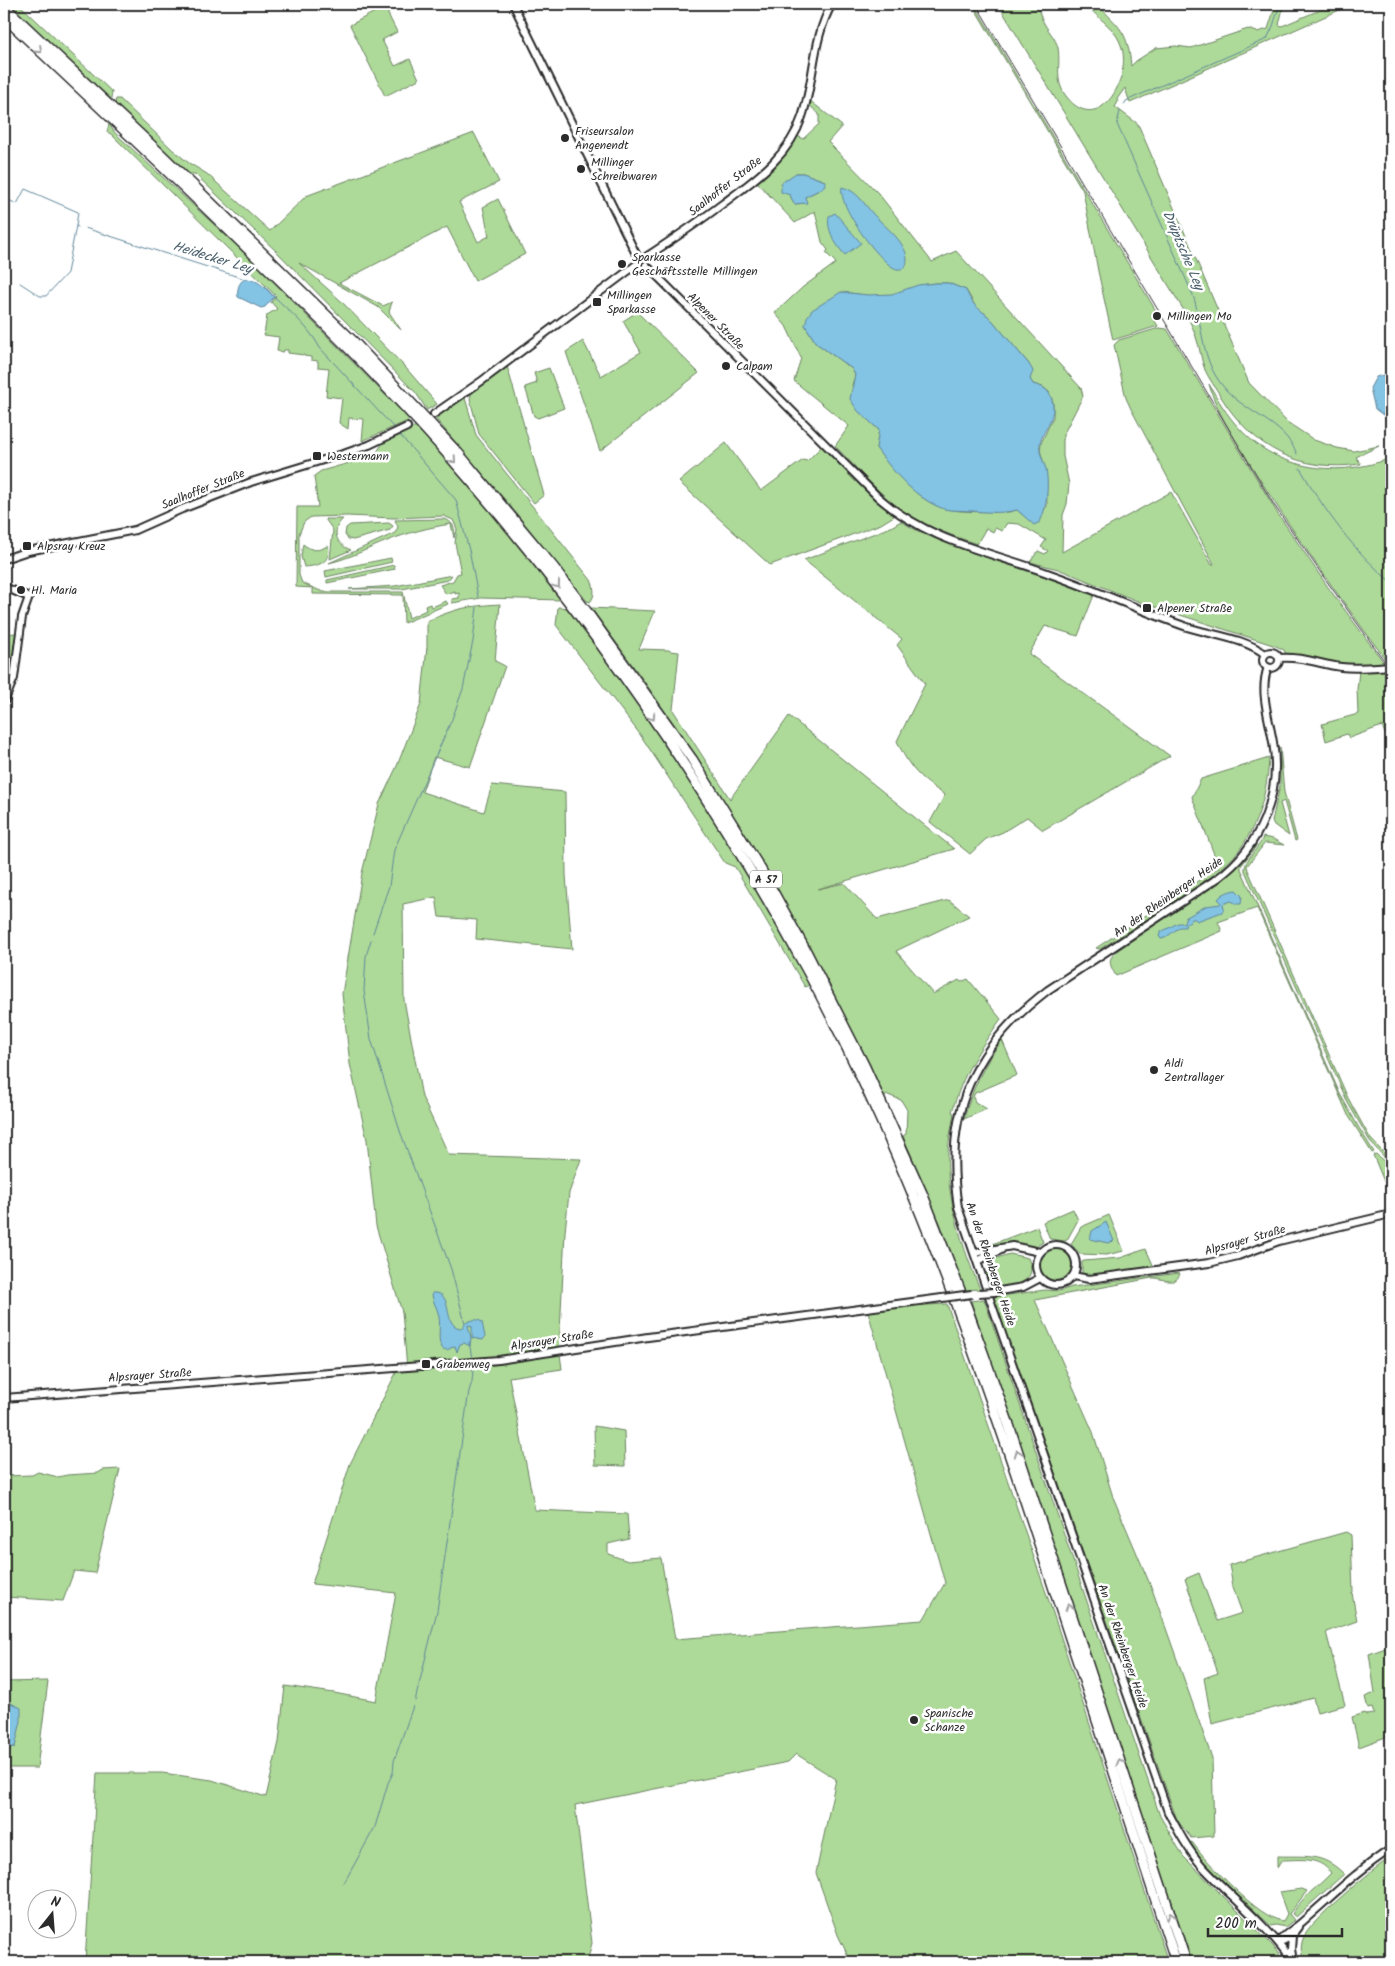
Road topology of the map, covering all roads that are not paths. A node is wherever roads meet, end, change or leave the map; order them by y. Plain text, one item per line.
1 (513, 4) edge
2 (832, 4) edge
3 (4, 6) edge
4 (4, 17) edge
5 (637, 256) junction
6 (646, 257) junction
7 (636, 265) junction
8 (646, 265) junction
9 (434, 414) tunnel mouth
10 (407, 427) tunnel mouth
11 (4, 559) edge
12 (4, 588) edge
13 (1265, 654) junction
14 (1279, 658) junction
15 (1391, 666) edge
16 (1268, 667) junction
17 (4, 702) edge
18 (1391, 1214) edge
19 (1040, 1252) junction
20 (974, 1253) junction
21 (1036, 1259) junction
22 (977, 1261) junction
23 (1073, 1276) junction
24 (1040, 1278) junction
25 (4, 1398) edge
26 (1391, 1849) edge
27 (1301, 1924) junction
28 (1292, 1936) junction
29 (1279, 1942) junction
30 (1176, 1962) edge
31 (1186, 1962) edge
32 (1293, 1962) edge

1 - 5 street
2 - 6 street, Saalhoffer Straße
31 -> 3 highway, A 57
4 -> 30 highway, A 57
5 - 6 street
5 - 7 street
6 - 8 street
7 - 8 street
7 - 9 street
8 - 13 street, Alpener Straße
10 - 11 street, Saalhoffer Straße
12 - 17 street
13 - 14 street
13 - 16 street
14 - 15 street
14 - 16 street
16 - 20 street, An der Rheinberger Heide
18 - 23 street, Alpsrayer Straße
19 - 20 street
19 - 21 street
19 - 23 street
20 - 22 street, An der Rheinberger Heide
21 - 22 street
21 - 24 street
22 - 29 street, An der Rheinberger Heide
23 - 24 street, Alpsrayer Straße
24 - 25 street, Alpsrayer Straße, bridge
26 - 27 street
27 - 28 street
27 - 29 street
28 - 29 street
28 - 32 street
29 - 32 street, An der Rheinberger Heide

